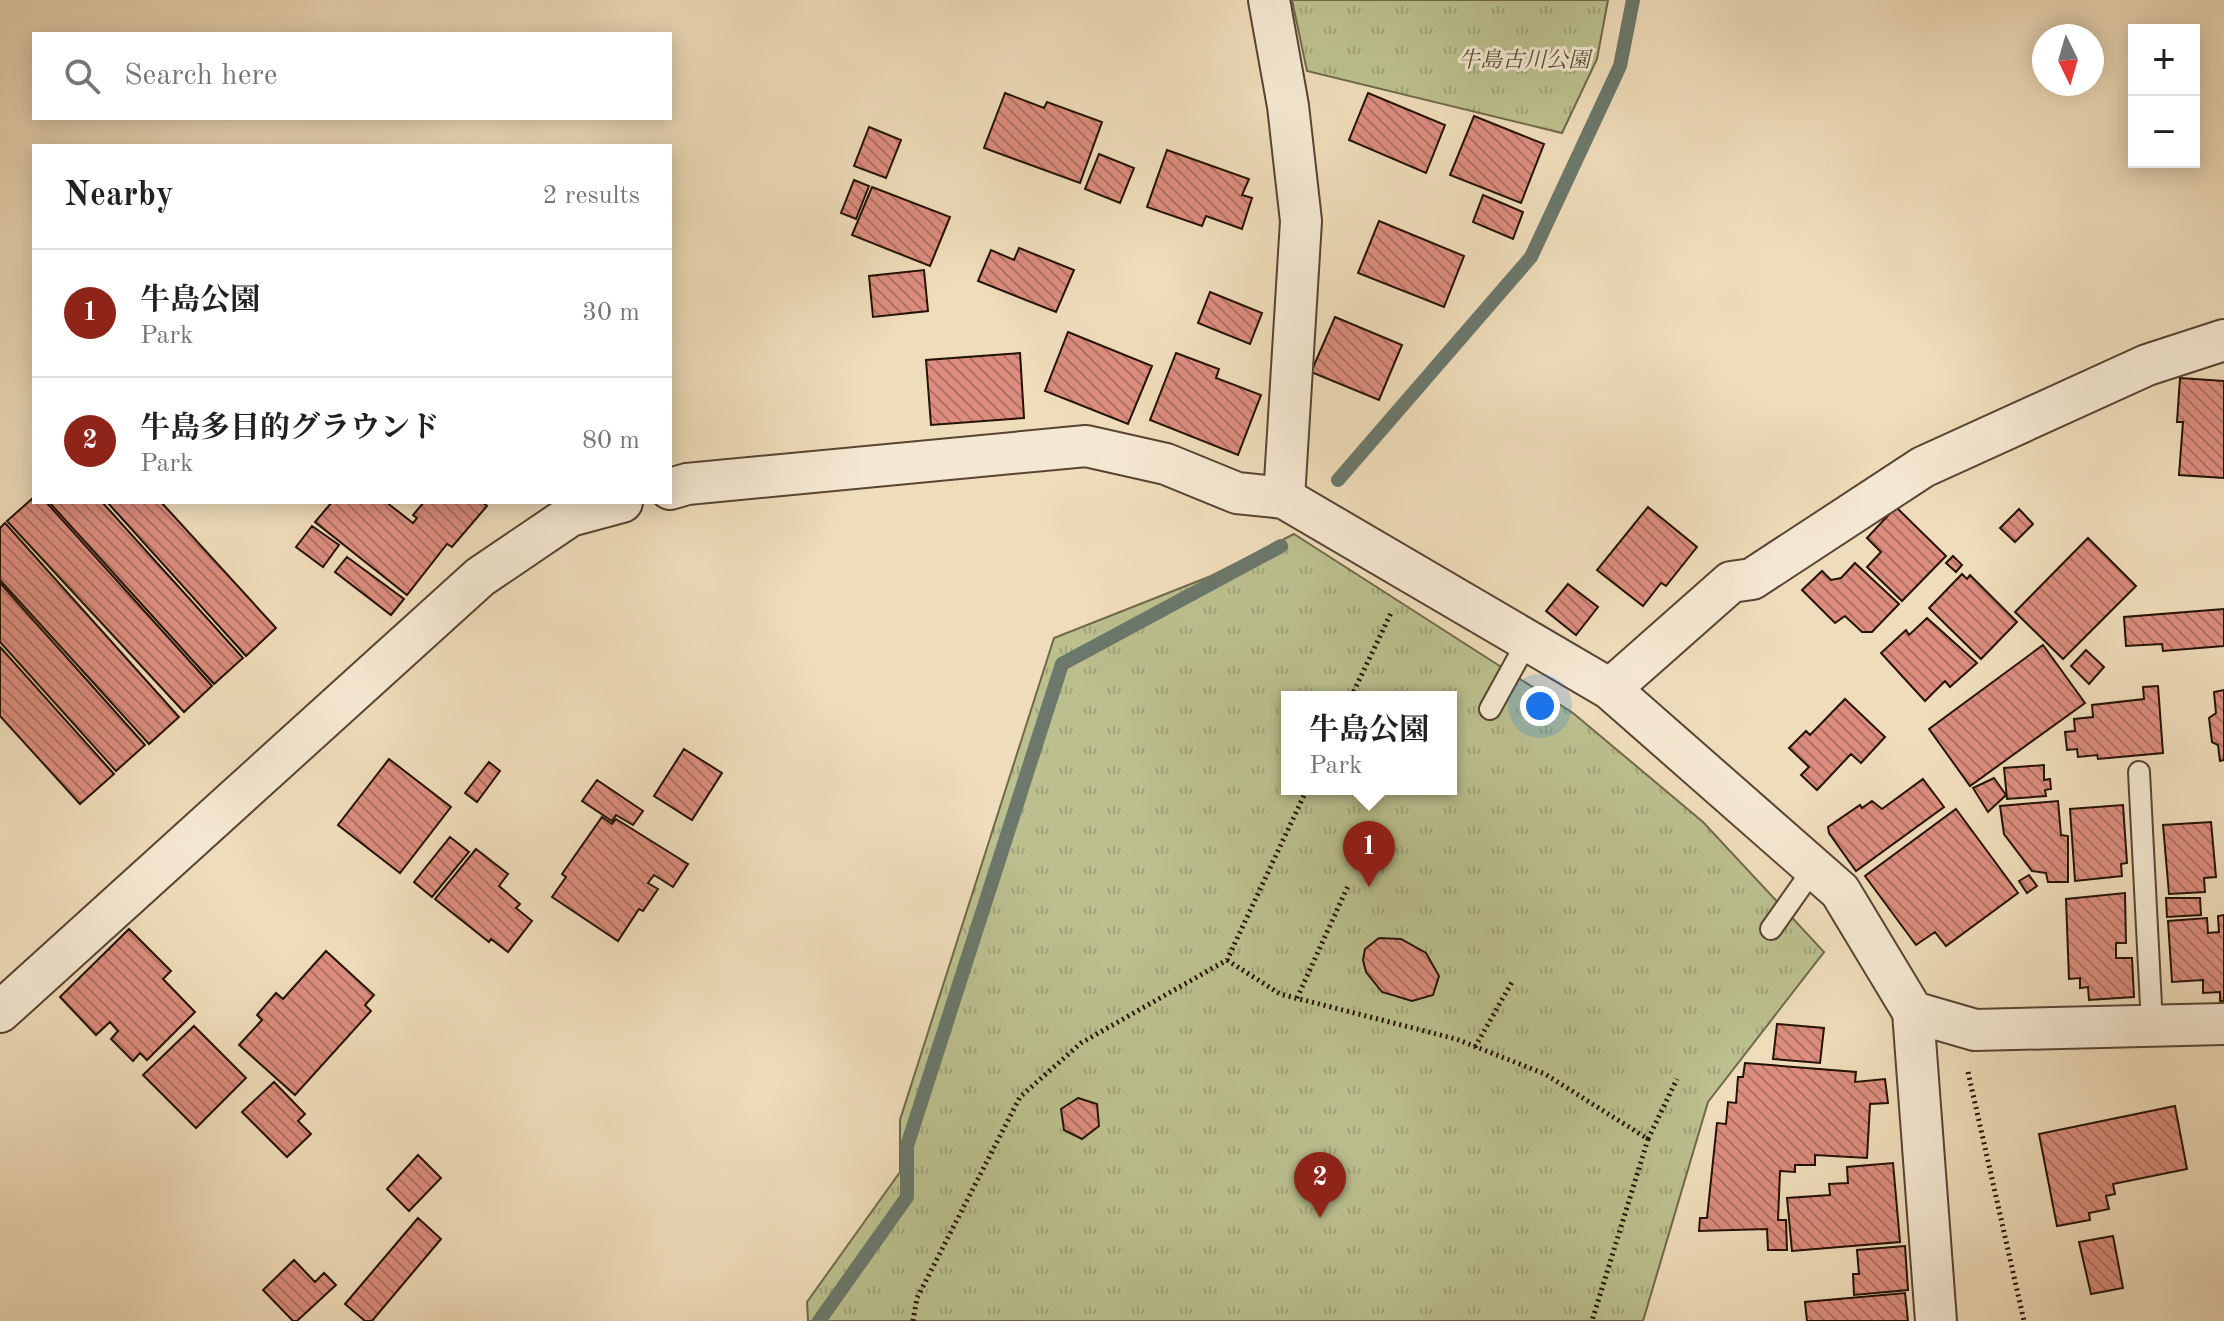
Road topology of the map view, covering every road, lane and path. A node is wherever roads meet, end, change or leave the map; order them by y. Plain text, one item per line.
1 (1269, 0) edge
2 (2224, 340) edge
3 (672, 489) edge
4 (1284, 498) junction
5 (615, 504) edge
6 (1410, 572) junction
7 (1528, 640) junction
8 (1610, 689) junction
9 (1354, 691) edge
10 (1490, 709) dead end
11 (2139, 772) dead end
12 (1304, 795) edge
13 (1814, 868) junction
14 (1348, 886) dead end
15 (1771, 929) dead end
16 (1227, 960) junction
17 (1512, 982) dead end
18 (1297, 998) junction
19 (0, 1012) edge
20 (1913, 1012) junction
21 (2224, 1024) edge
22 (1957, 1025) junction
23 (2152, 1025) junction
24 (1475, 1047) junction
25 (1677, 1079) dead end
26 (1648, 1139) junction
27 (913, 1321) edge
28 (1592, 1321) edge
29 (1936, 1321) edge
30 (2024, 1321) edge

1 - 4 street
2 - 8 street
3 - 4 street
4 - 6 street
5 - 19 street
6 - 7 street
6 - 9 path
7 - 8 street
7 - 10 lane
8 - 13 street
11 - 23 lane
12 - 16 path
13 - 15 lane
13 - 20 street
14 - 18 path
16 - 18 path
16 - 27 path
17 - 24 path
18 - 24 path
20 - 22 street
20 - 29 street
21 - 23 street
22 - 23 street
22 - 30 path
24 - 26 path
25 - 26 path
26 - 28 path

